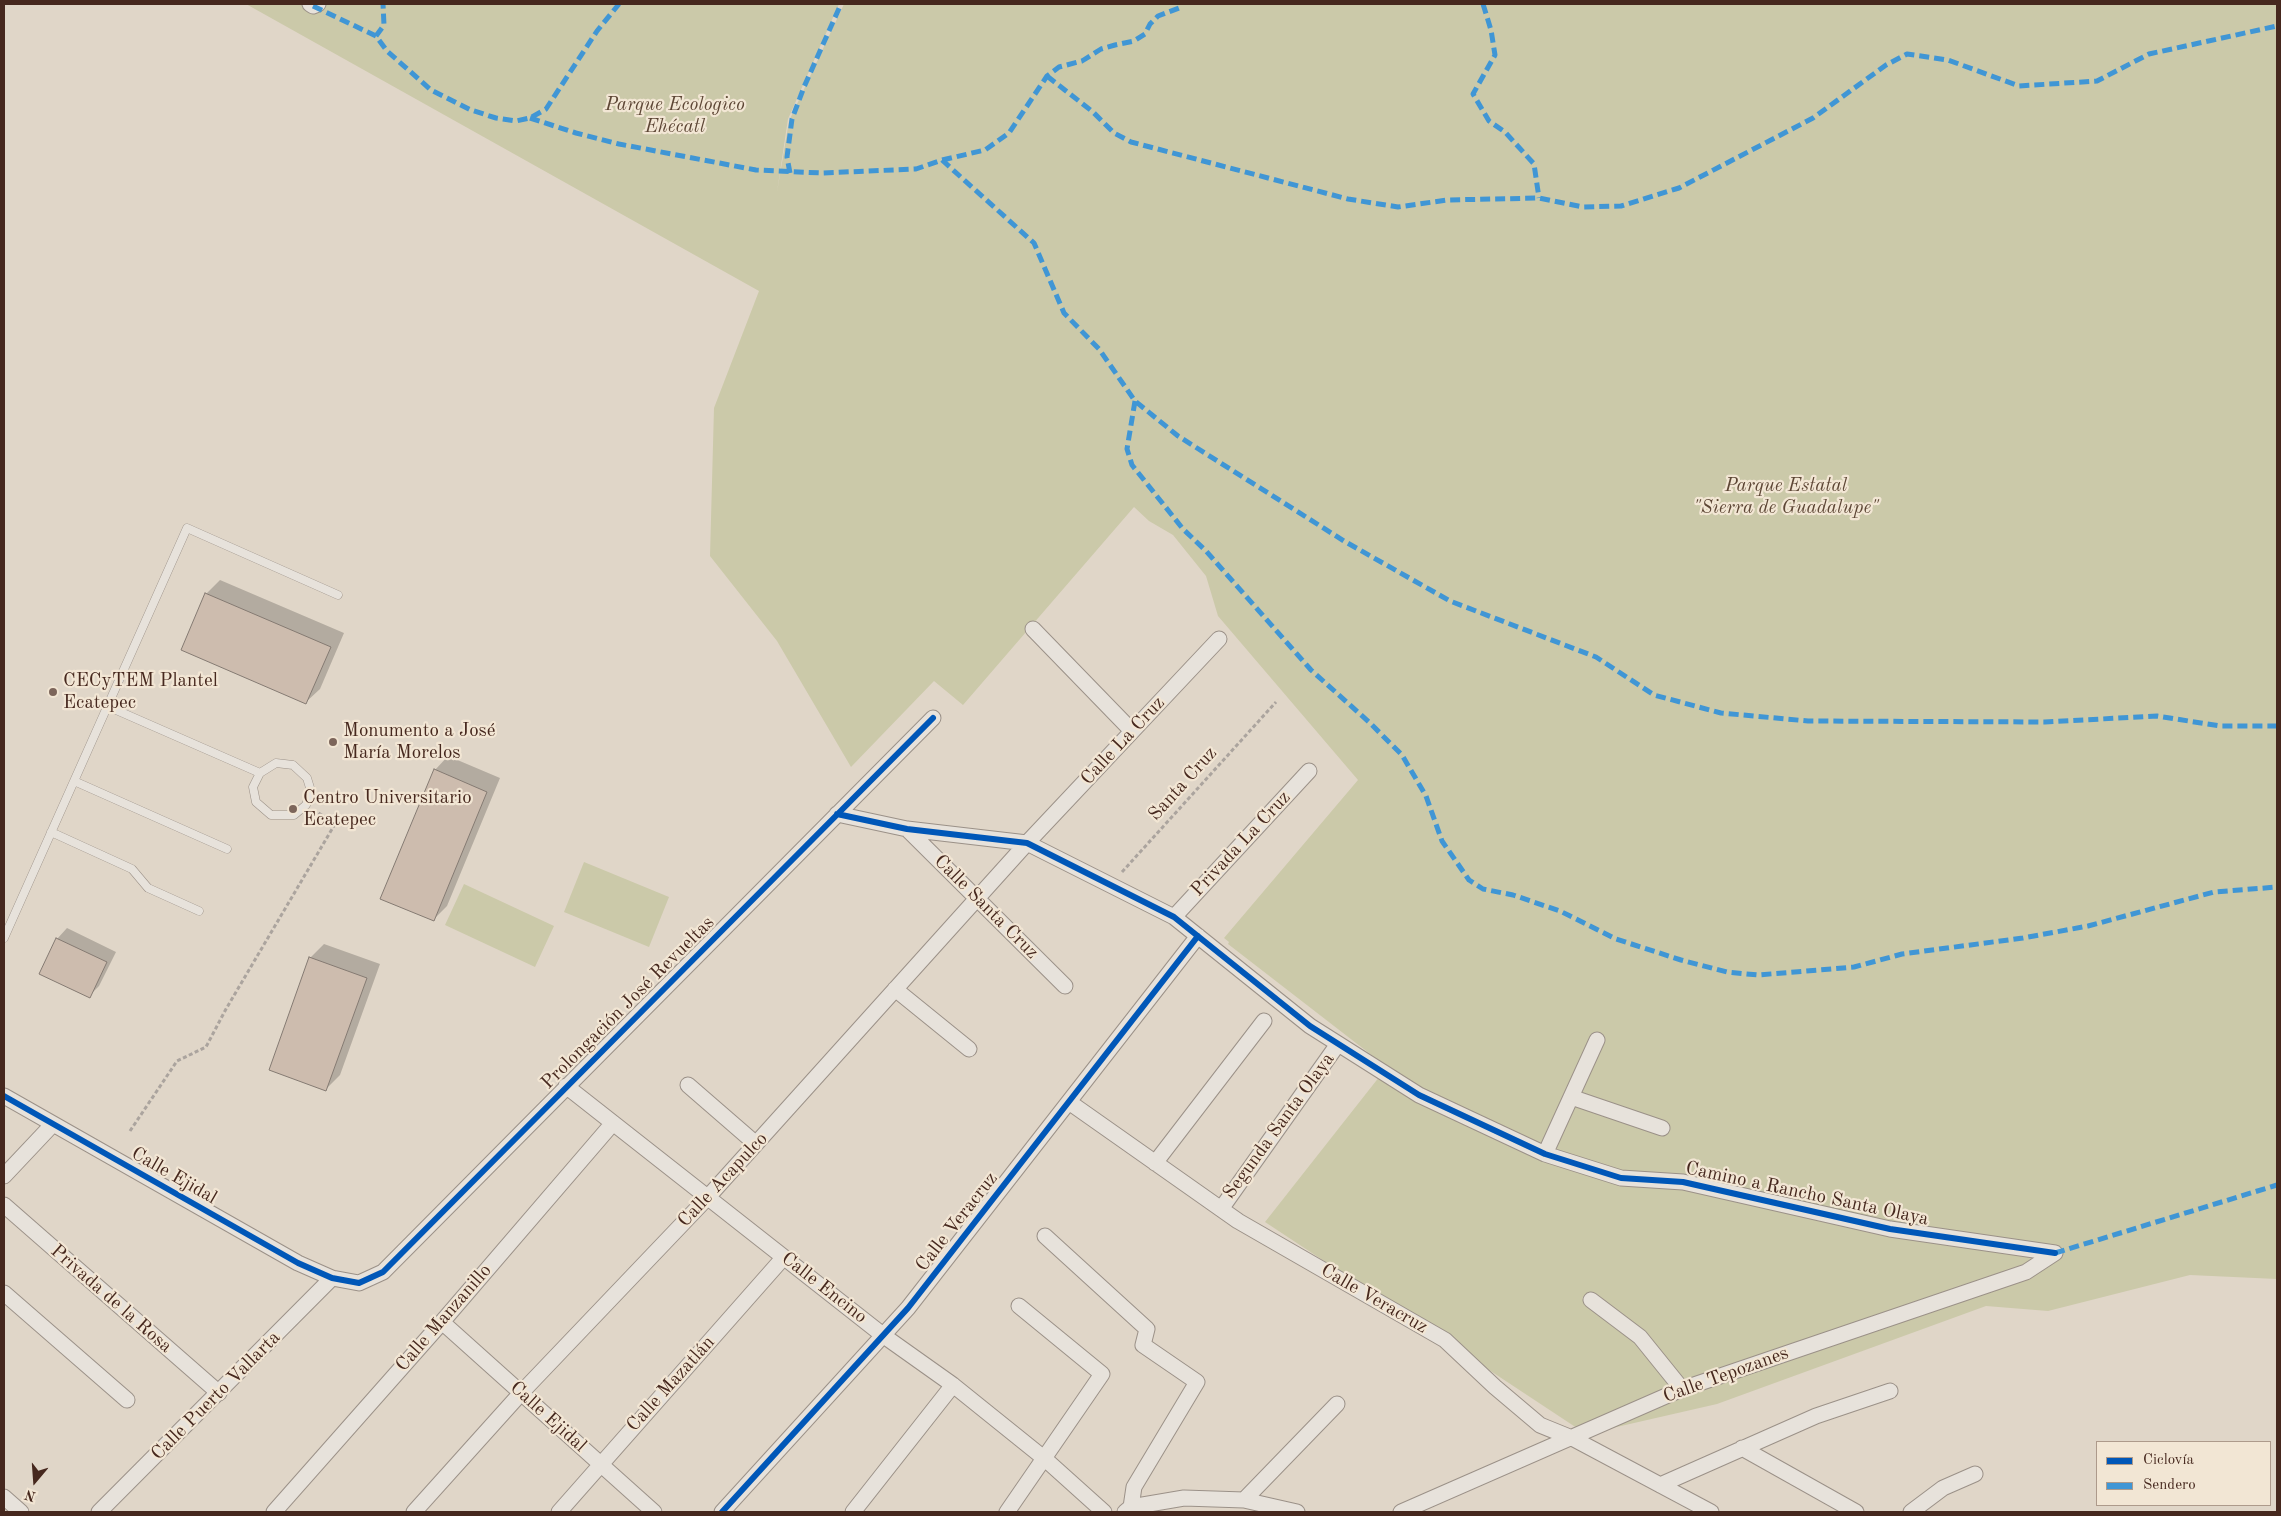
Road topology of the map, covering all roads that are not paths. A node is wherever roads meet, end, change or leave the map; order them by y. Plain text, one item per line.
1 (310, 4) edge
2 (318, 4) edge
3 (338, 595) dead end
4 (1033, 629) dead end
5 (1218, 638) dead end
6 (107, 706) junction
7 (933, 718) dead end
8 (1132, 731) junction
9 (1309, 771) dead end
10 (260, 773) junction
11 (74, 781) junction
12 (837, 814) junction
13 (907, 829) junction
14 (51, 832) junction
15 (1027, 843) junction
16 (227, 849) dead end
17 (978, 898) junction
18 (200, 911) dead end
19 (1174, 917) junction
20 (1198, 936) junction
21 (4, 938) edge
22 (1065, 986) dead end
23 (895, 989) junction
24 (1264, 1021) dead end
25 (1597, 1040) dead end
26 (1338, 1044) junction
27 (969, 1049) dead end
28 (688, 1085) dead end
29 (566, 1086) junction
30 (4, 1096) edge
31 (1571, 1097) junction
32 (1069, 1102) junction
33 (613, 1123) junction
34 (53, 1124) junction
35 (1662, 1128) dead end
36 (756, 1144) junction
37 (1545, 1154) junction
38 (1155, 1163) junction
39 (4, 1176) edge
40 (708, 1197) junction
41 (4, 1205) edge
42 (1220, 1209) junction
43 (1045, 1236) dead end
44 (2055, 1253) joint
45 (784, 1257) junction
46 (332, 1278) junction
47 (4, 1292) edge
48 (1591, 1300) dead end
49 (1019, 1306) dead end
50 (442, 1322) junction
51 (884, 1336) junction
52 (953, 1385) junction
53 (1682, 1389) junction
54 (1890, 1391) dead end
55 (219, 1393) junction
56 (522, 1393) junction
57 (127, 1400) dead end
58 (1337, 1404) dead end
59 (1572, 1438) junction
60 (1742, 1448) junction
61 (1045, 1460) junction
62 (600, 1464) junction
63 (1975, 1474) dead end
64 (1660, 1485) junction
65 (4, 1497) edge
66 (1244, 1500) junction
67 (1127, 1510) edge
68 (21, 1512) edge
69 (99, 1512) edge
70 (274, 1512) edge
71 (414, 1512) edge
72 (558, 1512) edge
73 (654, 1512) edge
74 (722, 1512) edge
75 (853, 1512) edge
76 (1007, 1512) edge
77 (1104, 1512) edge
78 (1297, 1512) edge
79 (1401, 1512) edge
80 (1711, 1512) edge
81 (1856, 1512) edge
82 (1911, 1512) edge

1 - 2 street
3 - 6 lane
4 - 8 street
5 - 8 street, Calle La Cruz
6 - 10 lane
6 - 11 lane
7 - 12 street, Prolongación José Revueltas
8 - 15 street, Calle La Cruz
9 - 19 street, Privada La Cruz
10 - 10 lane
11 - 14 lane
11 - 16 lane
12 - 13 street, Camino a Rancho Santa Olaya
12 - 29 street, Prolongación José Revueltas
13 - 15 street, Camino a Rancho Santa Olaya
13 - 17 street, Calle Santa Cruz
14 - 18 lane
14 - 21 lane
15 - 17 street, Calle Acapulco
15 - 19 street, Camino a Rancho Santa Olaya
17 - 22 street, Calle Santa Cruz
17 - 23 street, Calle Acapulco
19 - 20 street, Camino a Rancho Santa Olaya
20 - 26 street, Camino a Rancho Santa Olaya
20 - 32 street, Calle Veracruz
23 - 27 street
23 - 36 street, Calle Acapulco
24 - 38 street
25 - 31 street
26 - 37 street, Camino a Rancho Santa Olaya
26 - 42 street, Segunda Santa Olaya
28 - 36 street
29 - 33 street, Calle Encino
29 - 46 street, Prolongación José Revueltas
30 - 34 street, Calle Ejidal
31 - 35 street
31 - 37 street
32 - 38 street, Calle Veracruz
32 - 51 street, Calle Veracruz
33 - 40 street, Calle Encino
33 - 50 street, Calle Manzanillo
34 - 39 street
34 - 46 street, Calle Ejidal
36 - 40 street, Calle Acapulco
37 - 44 street, Camino a Rancho Santa Olaya
38 - 42 street, Calle Veracruz
40 - 45 street, Calle Encino
40 - 56 street, Calle Acapulco
41 - 55 street, Privada de la Rosa
42 - 59 street, Calle Veracruz
43 - 67 street
44 - 53 street, Calle Tepozanes
45 - 51 street, Calle Encino
45 - 62 street, Calle Mazatlán
46 - 55 street, Calle Puerto Vallarta
47 - 57 street
48 - 53 street
49 - 61 street
50 - 56 street, Calle Ejidal
50 - 70 street, Calle Manzanillo
51 - 52 street, Calle Encino
51 - 74 street, Calle Veracruz
52 - 61 street, Calle Encino
52 - 75 street
53 - 59 street, Calle Tepozanes
54 - 60 street
55 - 69 street, Calle Puerto Vallarta
56 - 62 street, Calle Ejidal
56 - 71 street, Calle Acapulco
58 - 66 street
59 - 64 street, Calle Veracruz
59 - 79 street, Calle Tepozanes
60 - 64 street
60 - 81 street
61 - 76 street
61 - 77 street, Calle Encino
62 - 72 street, Calle Mazatlán
62 - 73 street, Calle Ejidal
63 - 82 street
64 - 80 street, Calle Veracruz
65 - 68 street
66 - 67 street
66 - 78 street

